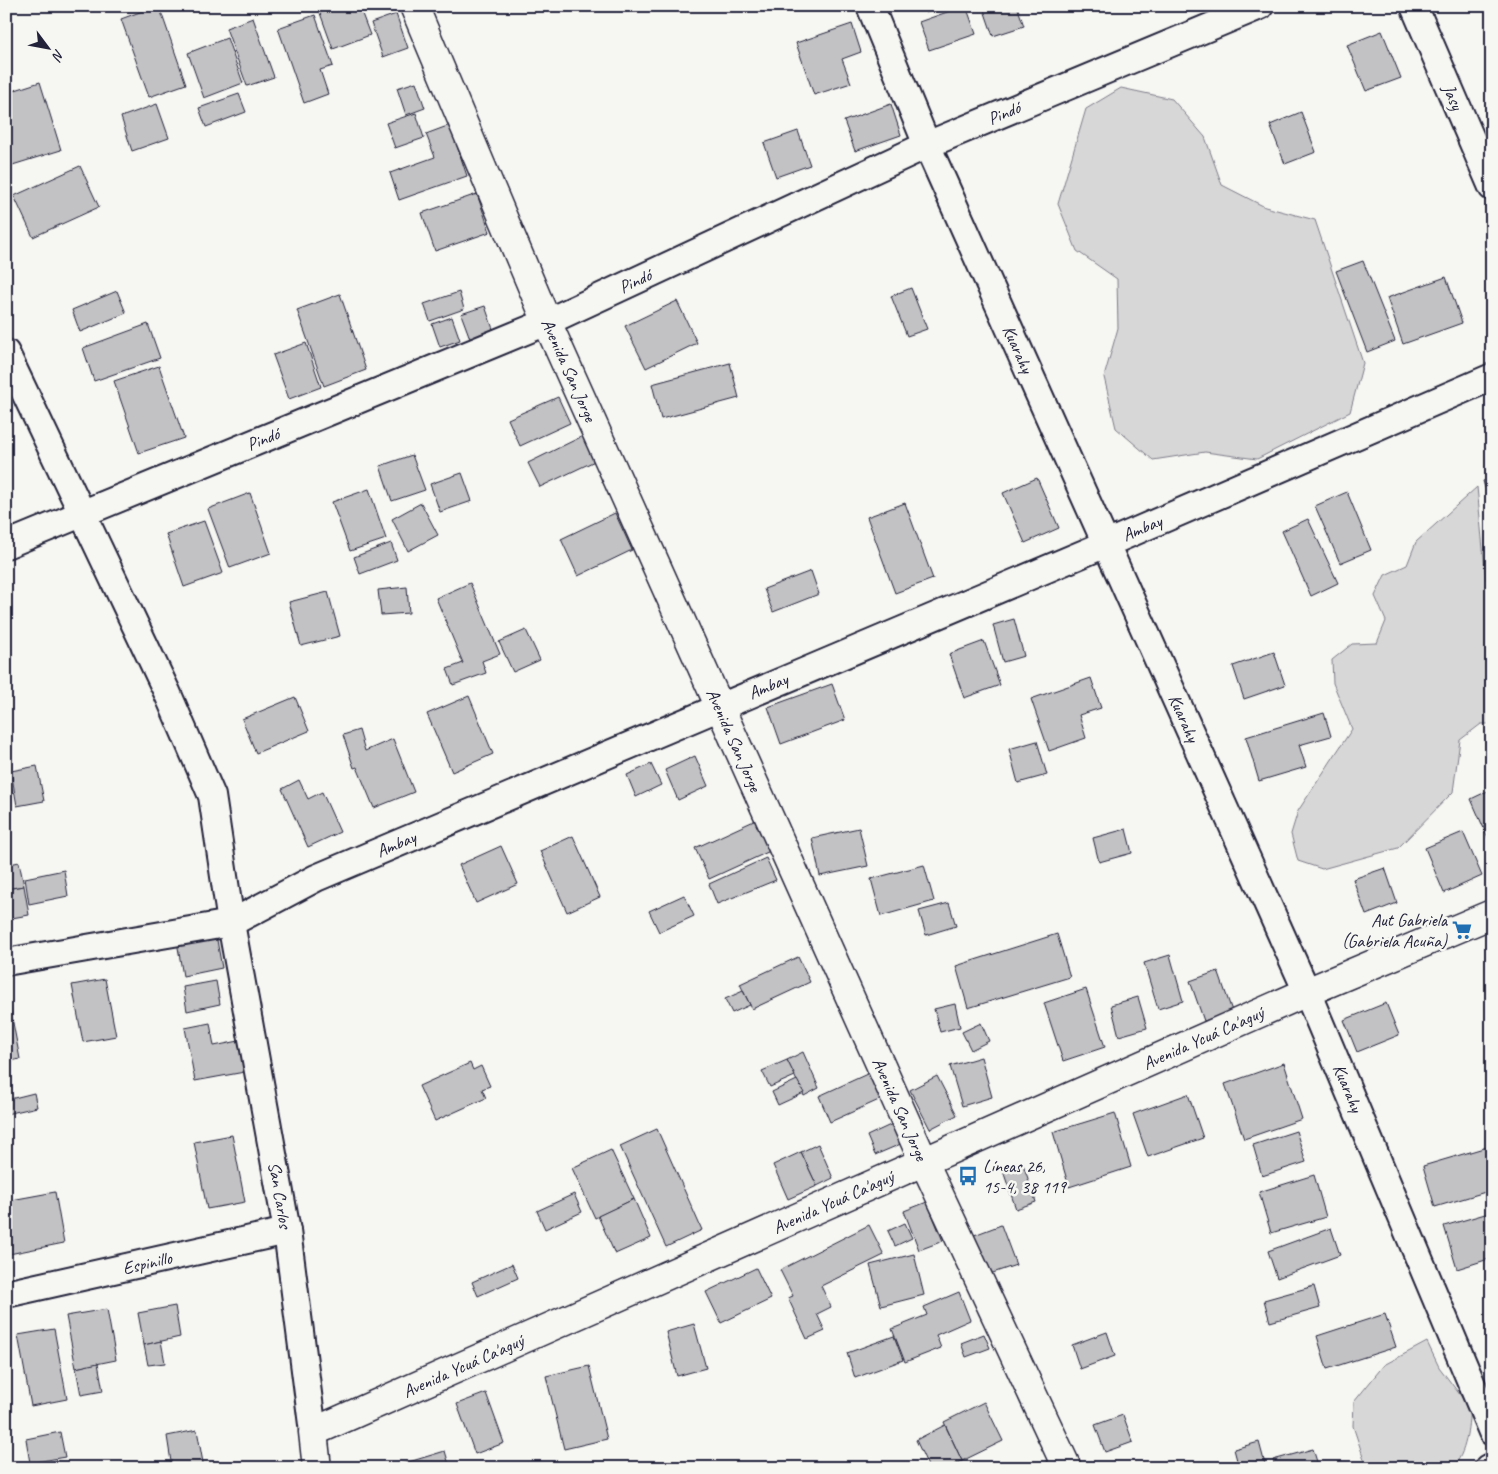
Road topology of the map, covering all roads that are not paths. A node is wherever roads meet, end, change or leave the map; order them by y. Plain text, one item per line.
1 (414, 6) edge
2 (870, 6) edge
3 (1260, 6) edge
4 (1414, 6) edge
5 (926, 145) junction
6 (1492, 187) edge
7 (547, 322) junction
8 (6, 353) edge
9 (1492, 378) edge
10 (83, 513) junction
11 (1106, 544) junction
12 (6, 545) edge
13 (720, 706) junction
14 (1492, 914) edge
15 (231, 924) junction
16 (6, 962) edge
17 (1308, 992) junction
18 (924, 1162) junction
19 (287, 1231) junction
20 (6, 1294) edge
21 (313, 1432) junction
22 (1492, 1432) edge
23 (1492, 1466) edge
24 (318, 1468) edge
25 (1068, 1468) edge
26 (1488, 1468) edge

1 - 7 street, Avenida San Jorge
2 - 5 street, Kuarahy
3 - 5 street, Pindó
4 - 6 street, Jasy
5 - 7 street, Pindó
5 - 11 street, Kuarahy
7 - 10 street, Pindó
7 - 13 street, Avenida San Jorge
8 - 10 street, San Carlos
9 - 11 street, Ambay
10 - 12 street, Pindó
10 - 15 street, San Carlos
11 - 13 street, Ambay
11 - 17 street, Kuarahy
13 - 15 street, Ambay
13 - 18 street, Avenida San Jorge
14 - 17 street, Avenida Ycuá Ca'aguý
15 - 16 street, Ambay
15 - 19 street, San Carlos
17 - 18 street, Avenida Ycuá Ca'aguý
17 - 22 street, Kuarahy
18 - 21 street, Avenida Ycuá Ca'aguý
18 - 25 street, Avenida San Jorge
19 - 20 street, Espinillo
19 - 21 street, San Carlos
21 - 24 street, San Carlos
23 - 26 street

